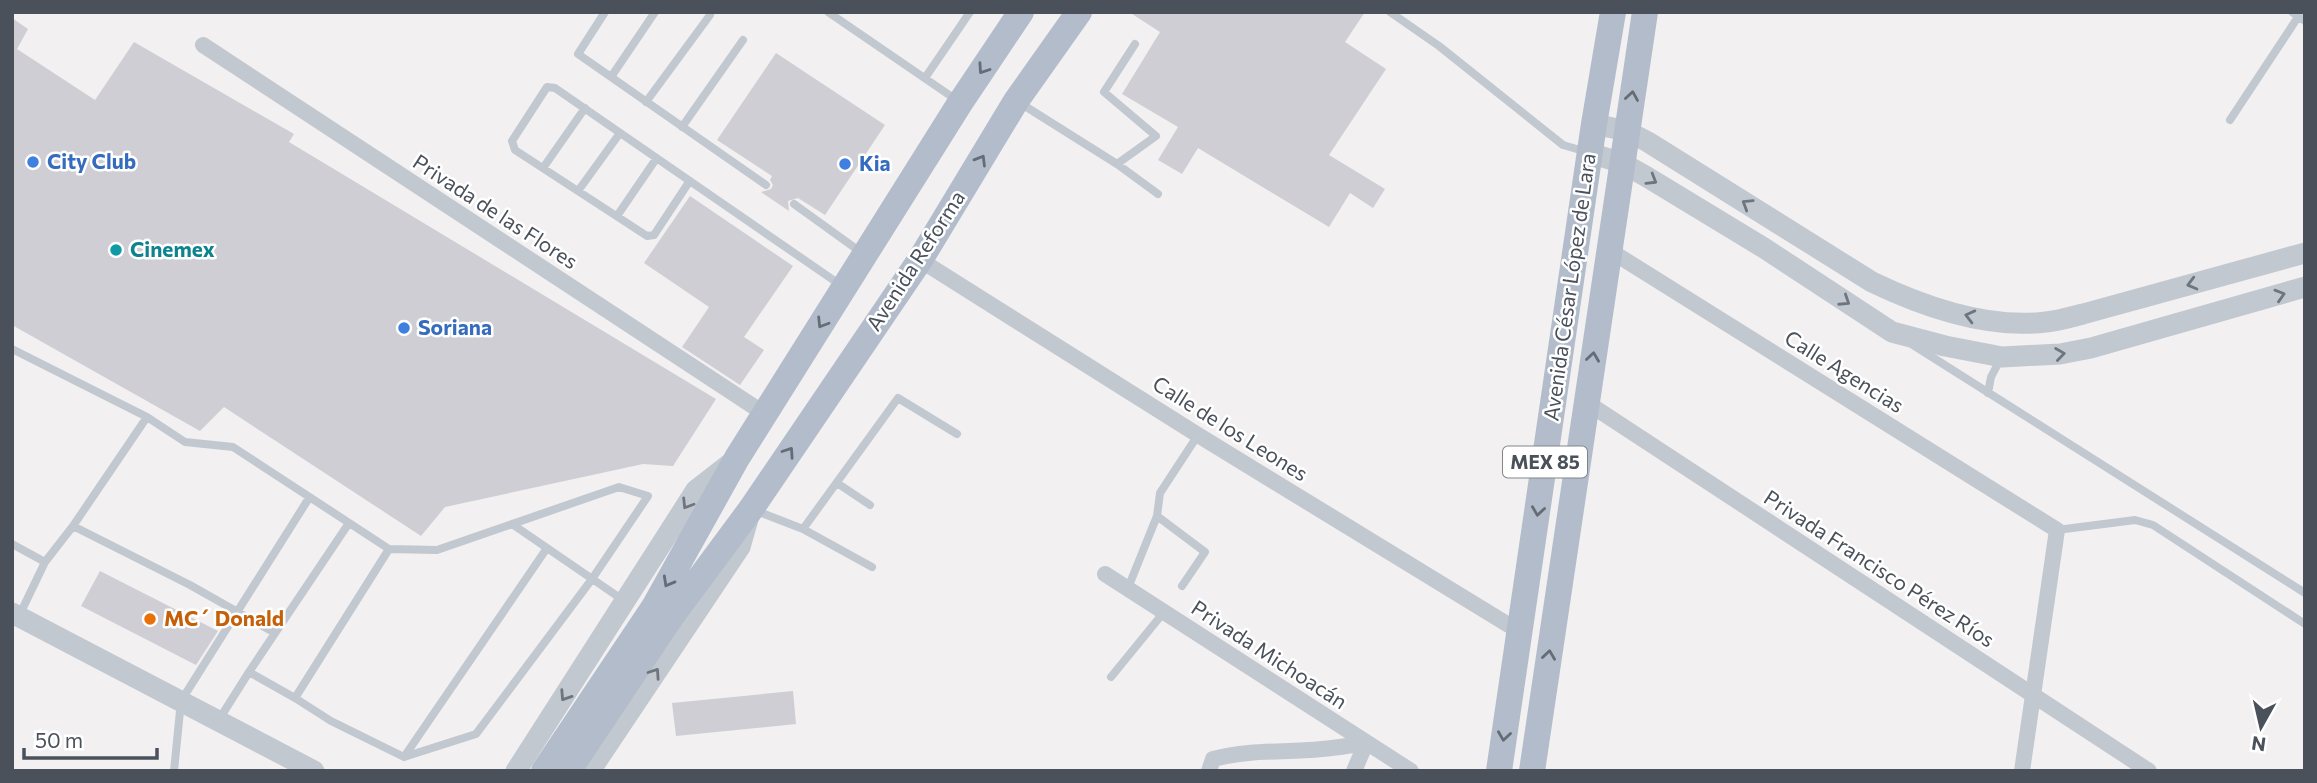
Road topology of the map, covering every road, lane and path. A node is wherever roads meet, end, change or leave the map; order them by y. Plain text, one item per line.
1 (605, 12) edge
2 (655, 12) edge
3 (828, 12) edge
4 (970, 12) edge
5 (1021, 12) edge
6 (1079, 12) edge
7 (1390, 12) edge
8 (1613, 12) edge
9 (1645, 12) edge
10 (710, 15) dead end
11 (2298, 17) edge
12 (743, 40) dead end
13 (203, 44) dead end
14 (1135, 44) dead end
15 (611, 77) junction
16 (925, 78) junction
17 (646, 102) junction
18 (1016, 102) junction
19 (960, 103) junction
20 (585, 108) junction
21 (2230, 120) dead end
22 (1594, 124) junction
23 (682, 127) junction
24 (1627, 131) junction
25 (620, 133) junction
26 (1590, 153) junction
27 (656, 159) junction
28 (1622, 163) junction
29 (1117, 164) junction
30 (543, 168) junction
31 (689, 182) junction
32 (766, 185) dead end
33 (578, 191) junction
34 (1158, 194) dead end
35 (794, 204) dead end
36 (617, 216) junction
37 (1781, 225) junction
38 (1764, 248) junction
39 (1609, 250) junction
40 (2305, 253) edge
41 (865, 254) junction
42 (920, 260) junction
43 (844, 287) junction
44 (2305, 287) edge
45 (1892, 332) junction
46 (12, 349) edge
47 (2002, 357) junction
48 (1988, 393) junction
49 (1586, 402) junction
50 (765, 414) junction
51 (147, 417) junction
52 (957, 434) dead end
53 (1198, 435) junction
54 (737, 458) junction
55 (837, 483) junction
56 (309, 498) junction
57 (870, 505) dead end
58 (751, 509) junction
59 (1157, 516) junction
60 (349, 523) junction
61 (512, 524) junction
62 (73, 526) junction
63 (803, 529) junction
64 (2057, 530) junction
65 (12, 544) edge
66 (547, 548) junction
67 (389, 549) junction
68 (45, 562) junction
69 (872, 566) dead end
70 (1105, 574) dead end
71 (592, 579) junction
72 (1182, 586) dead end
73 (1128, 589) junction
74 (2305, 593) edge
75 (626, 601) junction
76 (237, 612) junction
77 (1164, 612) junction
78 (15, 614) edge
79 (2305, 624) edge
80 (1520, 632) junction
81 (275, 633) junction
82 (249, 671) junction
83 (1111, 677) dead end
84 (2033, 696) junction
85 (295, 698) junction
86 (181, 701) junction
87 (218, 720) junction
88 (1366, 743) junction
89 (404, 757) junction
90 (174, 771) edge
91 (314, 771) edge
92 (516, 771) edge
93 (544, 771) edge
94 (568, 771) edge
95 (590, 771) edge
96 (1209, 771) edge
97 (1354, 771) edge
98 (1411, 771) edge
99 (1499, 771) edge
100 (1532, 771) edge
101 (2022, 771) edge
102 (2149, 771) edge

1 - 15 lane
2 - 15 lane
3 - 16 lane
4 - 16 lane
5 -> 19 main road
6 - 18 main road, Avenida Reforma
7 - 26 lane
8 - 22 main road, Avenida César López de Lara / MEX 85
24 -> 9 main road, Avenida César López de Lara / MEX 85
10 - 17 lane
11 - 21 lane
12 - 23 lane
13 - 50 street, Privada de las Flores
14 - 29 lane
15 - 17 lane
16 - 19 lane
17 - 23 lane
18 - 29 lane
42 -> 18 main road, Avenida Reforma
19 - 41 main road
20 - 25 lane
20 - 30 lane
20 - 30 lane
22 - 24 street
22 - 26 main road, Avenida César López de Lara / MEX 85
23 - 32 lane
24 - 28 main road, Avenida César López de Lara / MEX 85
37 -> 24 street
25 - 27 lane
25 - 33 lane
26 - 28 street
26 -> 80 main road, Avenida César López de Lara / MEX 85
27 - 31 lane
27 - 36 lane
28 -> 38 street
28 - 39 main road, Avenida César López de Lara / MEX 85
29 - 34 lane
30 - 33 lane
31 - 36 lane
31 - 43 lane
33 - 36 lane
35 - 41 lane
37 - 38 street
40 -> 37 street
38 -> 45 street
49 -> 39 main road, Avenida César López de Lara / MEX 85
39 - 64 street, Calle Agencias
41 - 43 main road
42 - 53 street, Calle de los Leones
58 -> 42 main road, Avenida Reforma
43 -> 50 main road
47 -> 44 street
45 - 47 street
45 - 48 lane
46 - 51 lane
47 - 48 lane
48 - 74 lane
49 - 84 street, Privada Francisco Pérez Ríos
100 -> 49 main road, Avenida César López de Lara / MEX 85
50 - 54 main road
51 - 56 lane
51 - 62 lane
52 - 55 lane
53 - 59 lane
53 - 80 street, Calle de los Leones
54 -> 75 street
54 -> 93 main road
55 - 57 lane
55 - 63 lane
56 - 60 lane
56 - 76 lane
58 - 63 lane
58 - 94 main road, Avenida Reforma
95 -> 58 street, Avenida Reforma
59 - 72 lane
59 - 73 lane
60 - 67 lane
60 - 81 lane
61 - 66 lane
61 - 67 lane
61 - 71 lane
62 - 68 lane
62 - 76 lane
63 - 69 lane
64 - 79 lane
64 - 84 street
65 - 68 lane
66 - 71 lane
66 - 89 lane
67 - 85 lane
68 - 78 lane
70 - 73 street, Privada Michoacán
71 - 75 lane
71 - 89 lane
73 - 77 street, Privada Michoacán
75 -> 92 street
76 - 81 lane
76 - 86 lane
77 - 83 lane
77 - 88 street, Privada Michoacán
78 - 86 street
80 -> 99 main road, Avenida César López de Lara / MEX 85
81 - 82 lane
82 - 85 lane
82 - 87 lane
84 - 101 street
84 - 102 street, Privada Francisco Pérez Ríos
85 - 89 lane
86 - 87 street
86 - 90 lane
87 - 91 street
88 - 96 street
88 - 97 street
88 - 98 street, Privada Michoacán

